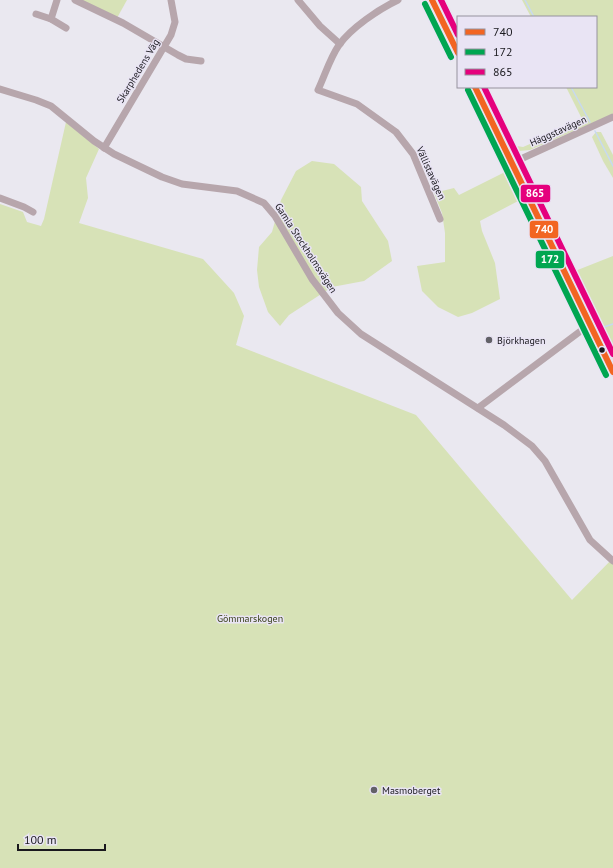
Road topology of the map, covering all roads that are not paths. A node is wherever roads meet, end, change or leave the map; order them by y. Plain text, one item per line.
1 (58, 0) edge
2 (75, 0) edge
3 (171, 0) edge
4 (298, 0) edge
5 (398, 0) edge
6 (432, 0) edge
7 (36, 14) dead end
8 (51, 19) junction
9 (66, 28) dead end
10 (340, 44) junction
11 (164, 47) junction
12 (457, 51) edge
13 (201, 61) dead end
14 (474, 88) edge
15 (0, 89) edge
16 (613, 117) edge
17 (104, 148) junction
18 (512, 163) junction
19 (0, 198) edge
20 (33, 212) dead end
21 (440, 219) dead end
22 (590, 324) junction
23 (613, 372) edge
24 (478, 408) junction
25 (613, 561) edge

1 - 8 street
2 - 11 street
3 - 11 street, Skarphedens Väg
4 - 10 street
5 - 10 street
6 - 12 main road
7 - 8 street
8 - 9 street
10 - 21 street, Vällistavägen
11 - 13 street
11 - 17 street, Skarphedens Väg
14 - 18 main road
15 - 17 street, Gamla Stockholmsvägen
16 - 18 street, Häggstavägen
17 - 24 street, Gamla Stockholmsvägen
18 - 22 main road
19 - 20 street
22 - 23 main road
22 - 24 street
24 - 25 street, Gamla Stockholmsvägen

